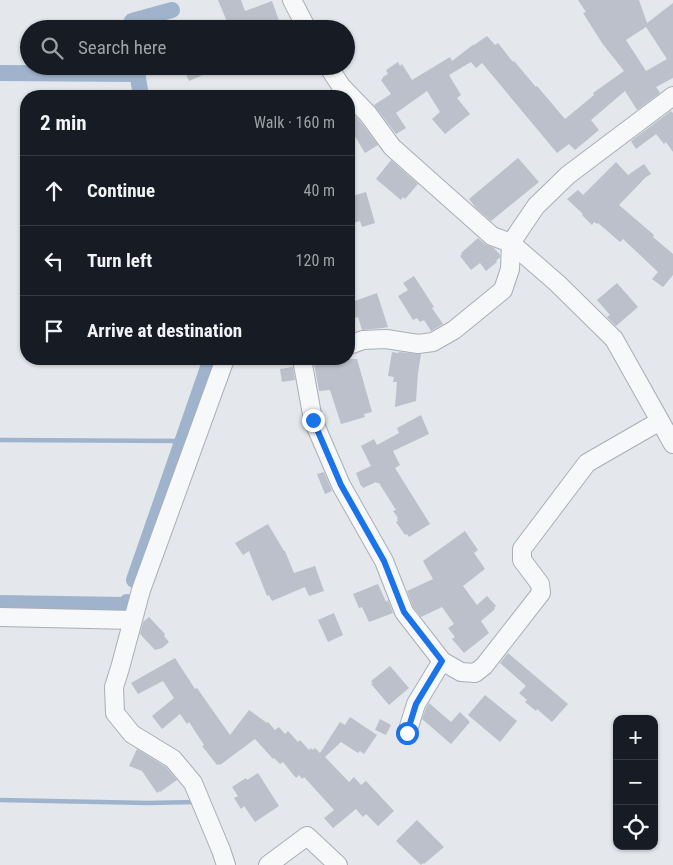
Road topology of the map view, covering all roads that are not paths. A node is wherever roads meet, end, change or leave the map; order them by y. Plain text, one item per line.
1 (293, 0) edge
2 (303, 20) edge
3 (334, 75) edge
4 (345, 90) edge
5 (673, 96) edge
6 (355, 101) edge
7 (511, 244) junction
8 (355, 343) edge
9 (223, 365) edge
10 (302, 365) edge
11 (660, 421) junction
12 (673, 444) edge
13 (0, 617) edge
14 (133, 620) junction
15 (442, 661) junction
16 (407, 733) dead end
17 (226, 865) edge
18 (268, 865) edge
19 (338, 865) edge

1 - 2 street
3 - 4 street
5 - 7 street
6 - 7 street
7 - 8 street
7 - 11 street
9 - 14 street
10 - 15 street
11 - 12 street
11 - 15 street
13 - 14 street
14 - 17 street
15 - 16 street
18 - 19 street

